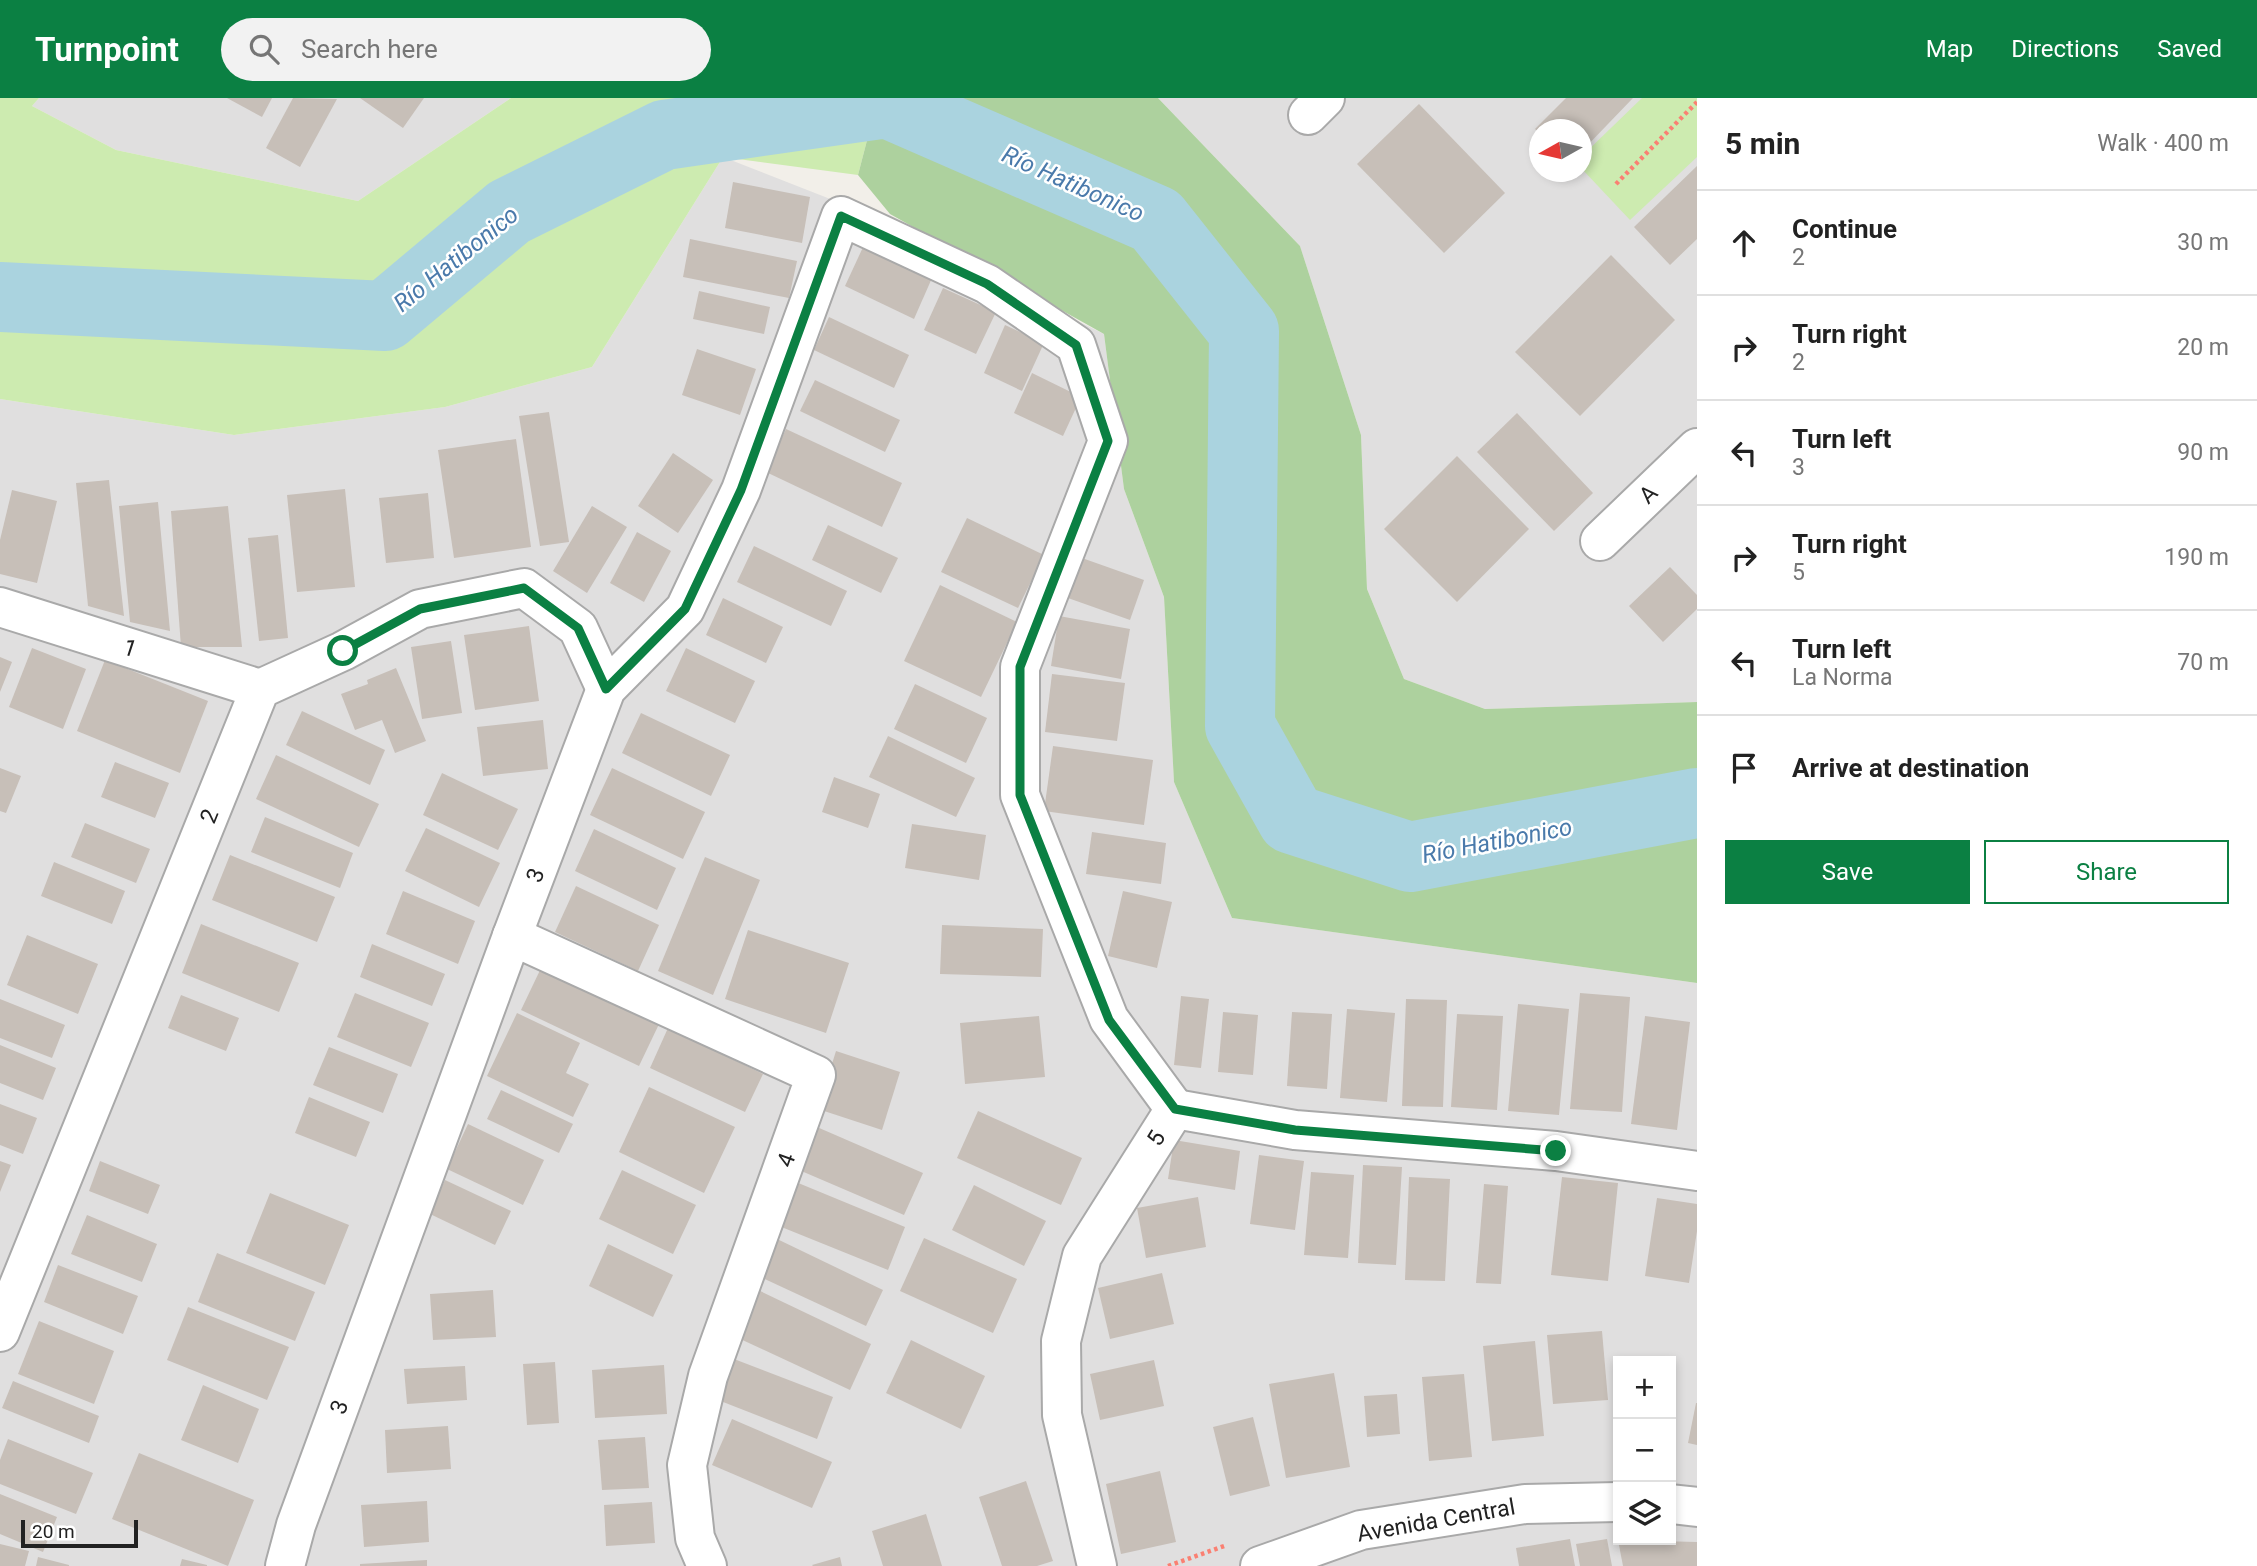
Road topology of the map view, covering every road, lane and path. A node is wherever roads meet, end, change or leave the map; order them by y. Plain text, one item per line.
1 (1697, 102) edge
2 (1616, 184) dead end
3 (841, 216) joint
4 (1697, 448) edge
5 (1600, 541) dead end
6 (0, 607) edge
7 (260, 689) junction
8 (606, 689) junction
9 (512, 936) junction
10 (1175, 1109) junction
11 (1697, 1171) edge
12 (0, 1332) edge
13 (1613, 1502) edge
14 (1676, 1505) edge
15 (1697, 1507) edge
16 (285, 1566) edge
17 (707, 1566) edge
18 (1097, 1566) edge
19 (1260, 1566) edge

1 - 2 path
3 - 8 street, 3
3 - 10 street, 5
4 - 5 street, A
6 - 7 street, 1
7 - 8 street
7 - 12 street, 2
8 - 9 street, 3
9 - 16 street, 3
9 - 17 street, 4
10 - 11 street
10 - 18 street, 5
13 - 19 street, Avenida Central
14 - 15 street

